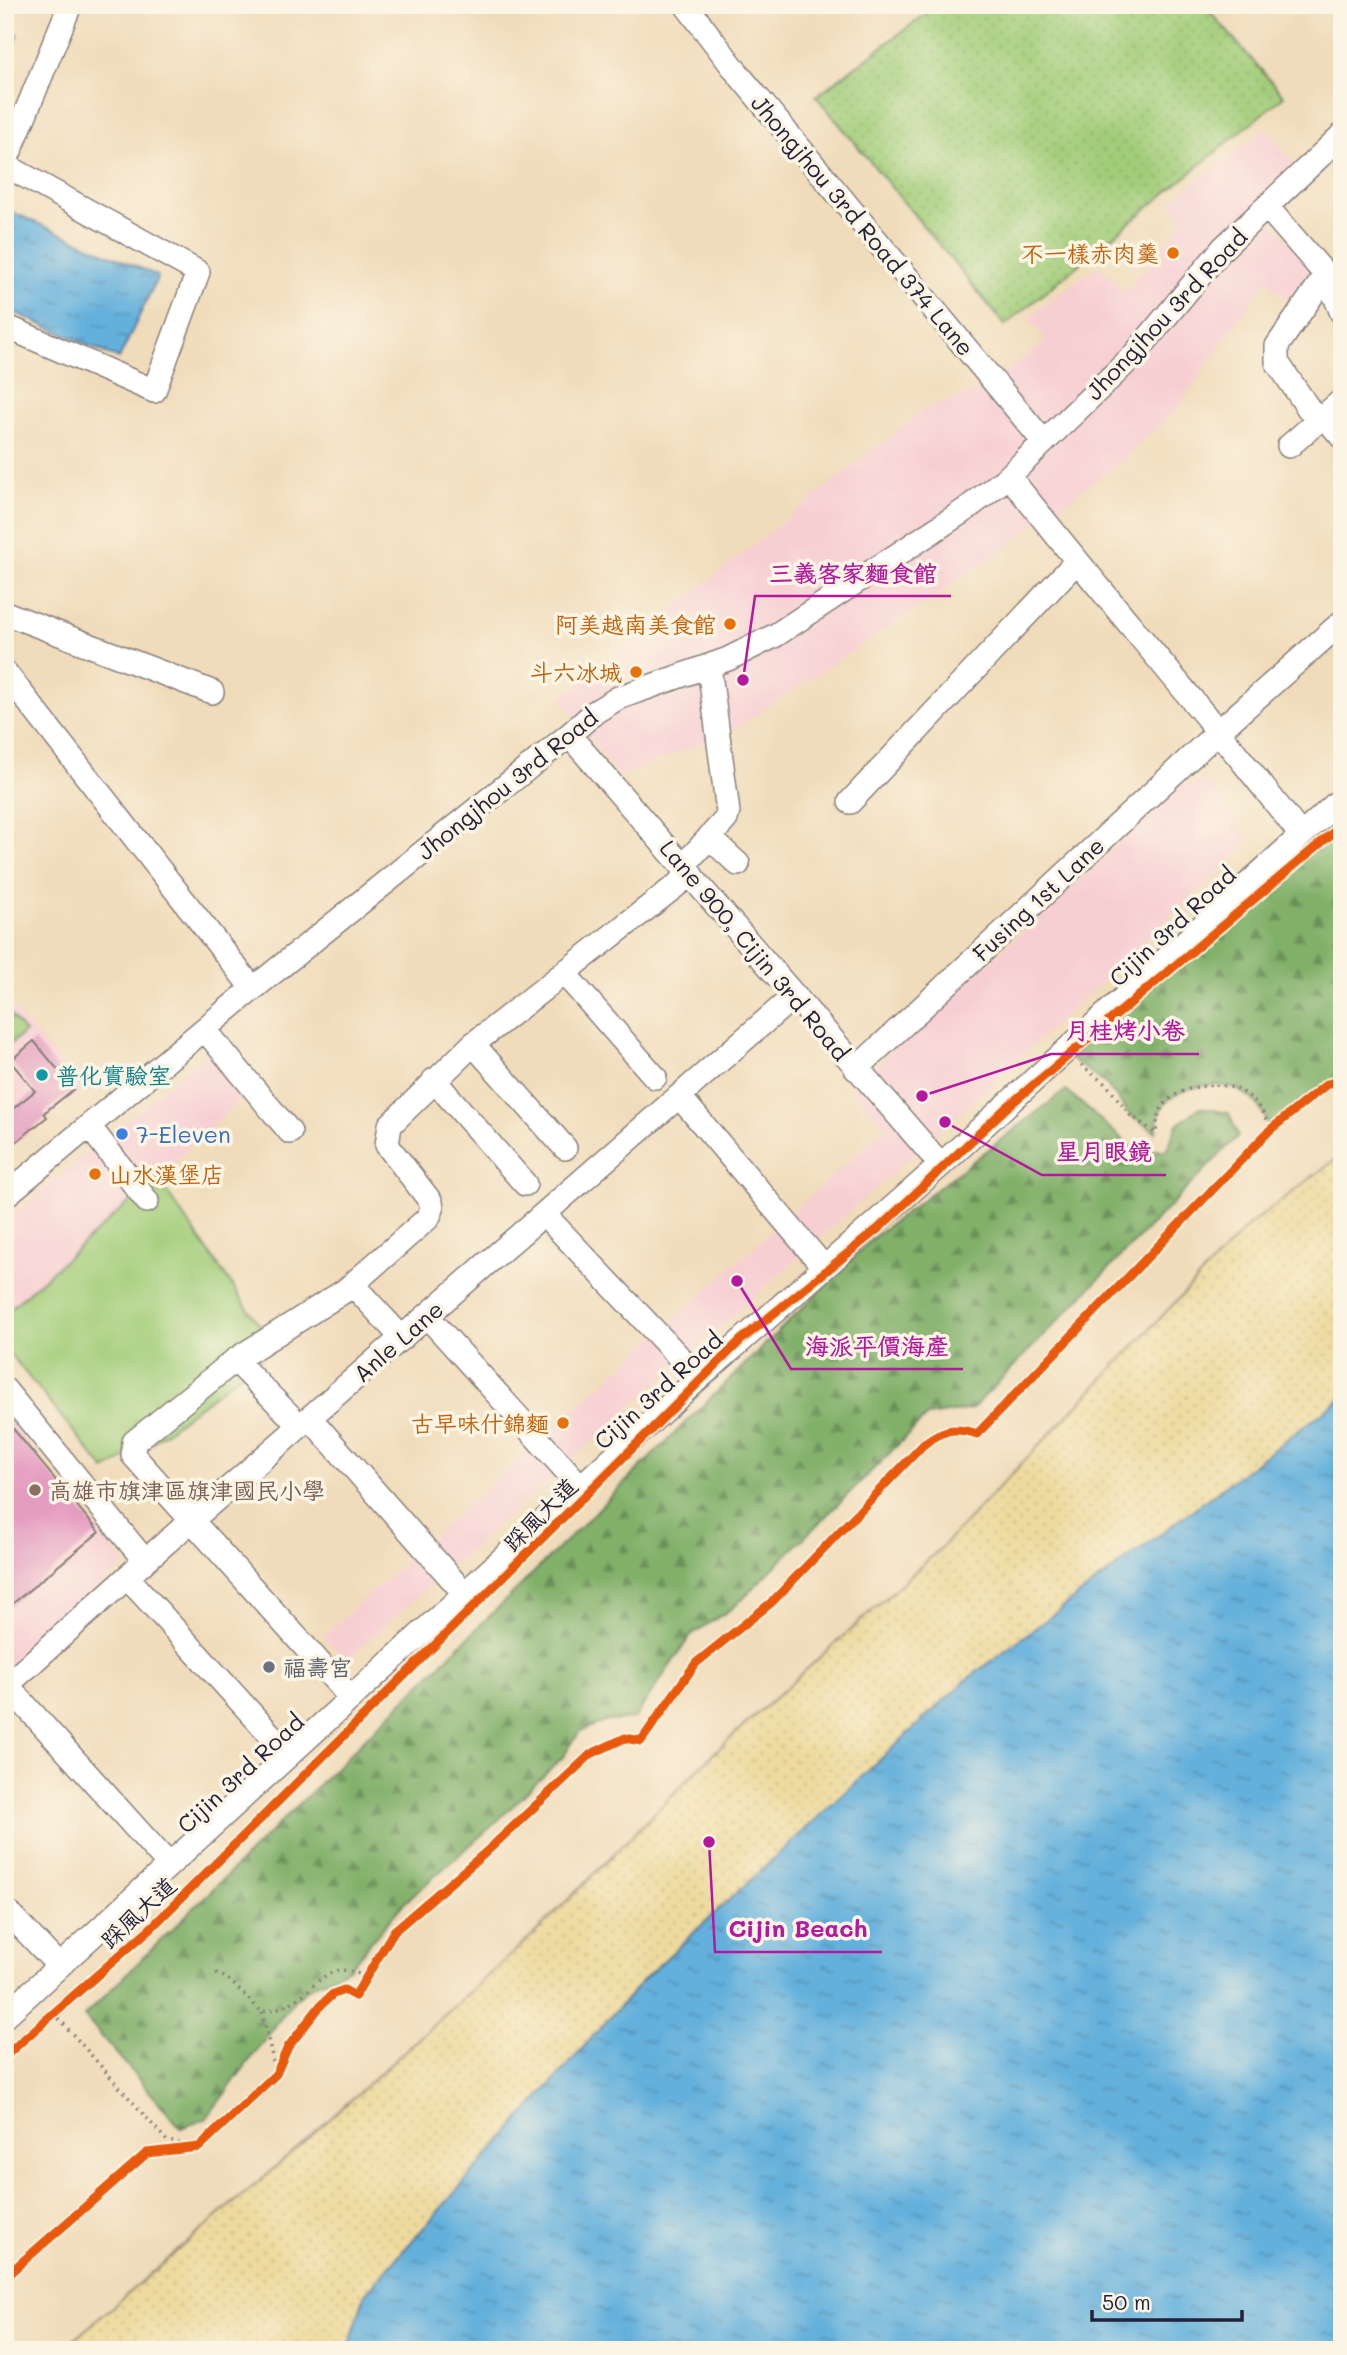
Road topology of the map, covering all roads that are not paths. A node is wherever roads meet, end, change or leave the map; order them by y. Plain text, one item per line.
1 (70, 5) edge
2 (685, 5) edge
3 (1342, 135) edge
4 (5, 164) edge
5 (1267, 207) junction
6 (1332, 279) edge
7 (1342, 313) edge
8 (5, 326) edge
9 (1327, 413) junction
10 (1342, 438) edge
11 (1044, 442) junction
12 (1289, 446) dead end
13 (1009, 476) junction
14 (1076, 561) junction
15 (5, 613) edge
16 (1342, 622) edge
17 (709, 666) junction
18 (5, 672) edge
19 (212, 692) dead end
20 (1220, 730) junction
21 (569, 735) junction
22 (1342, 798) edge
23 (850, 802) dead end
24 (1300, 834) junction
25 (709, 837) junction
26 (738, 864) dead end
27 (687, 869) junction
28 (564, 973) junction
29 (253, 989) junction
30 (793, 998) junction
31 (205, 1030) junction
32 (474, 1044) junction
33 (856, 1069) junction
34 (655, 1077) dead end
35 (434, 1080) junction
36 (679, 1096) junction
37 (89, 1126) junction
38 (290, 1132) dead end
39 (565, 1148) dead end
40 (941, 1165) junction
41 (525, 1184) dead end
42 (5, 1196) edge
43 (148, 1201) dead end
44 (544, 1214) junction
45 (823, 1266) junction
46 (353, 1285) junction
47 (426, 1317) junction
48 (402, 1338) junction
49 (235, 1360) junction
50 (699, 1378) junction
51 (5, 1391) edge
52 (305, 1422) junction
53 (581, 1487) junction
54 (190, 1522) junction
55 (145, 1561) junction
56 (127, 1577) junction
57 (465, 1594) junction
58 (6, 1686) edge
59 (351, 1698) junction
60 (289, 1755) junction
61 (169, 1865) junction
62 (5, 1909) edge
63 (60, 1966) junction
64 (5, 2015) edge

1 - 4 street
2 - 11 street, Jhongjhou 3rd Road 374 Lane
3 - 5 street, Jhongjhou 3rd Road
4 - 8 street
5 - 6 street
5 - 11 street, Jhongjhou 3rd Road
6 - 7 street
6 - 9 street
9 - 10 street
9 - 12 street
11 - 13 street, Jhongjhou 3rd Road
13 - 14 street
13 - 17 street, Jhongjhou 3rd Road
14 - 20 street
14 - 23 street
15 - 19 street
16 - 20 street, Fusing 1st Lane
17 - 21 street, Jhongjhou 3rd Road
17 - 25 street
18 - 29 street
20 - 24 street
20 - 33 street, Fusing 1st Lane
21 - 27 street, Lane 900, Cijin 3rd Road
21 - 29 street, Jhongjhou 3rd Road
22 - 24 street, Cijin 3rd Road
24 - 40 street, Cijin 3rd Road
25 - 26 street
25 - 27 street
27 - 28 street
27 - 30 street, Lane 900, Cijin 3rd Road
28 - 32 street
28 - 34 street
29 - 31 street, Jhongjhou 3rd Road
30 - 33 street, Lane 900, Cijin 3rd Road
30 - 36 street, Anle Lane
31 - 37 street, Jhongjhou 3rd Road
31 - 38 street
32 - 35 street
32 - 39 street
33 - 40 street, Lane 900, Cijin 3rd Road
35 - 41 street
35 - 46 street
36 - 44 street, Anle Lane
36 - 45 street
37 - 42 street, Jhongjhou 3rd Road
37 - 43 street
40 - 45 street, Cijin 3rd Road
44 - 47 street, Anle Lane
44 - 50 street
45 - 50 street, Cijin 3rd Road
46 - 48 street
46 - 49 street
47 - 48 street, Anle Lane
47 - 53 street
48 - 52 street, Anle Lane
49 - 52 street
49 - 54 street
50 - 53 street, Cijin 3rd Road
51 - 55 street
52 - 54 street, Anle Lane
52 - 57 street
53 - 57 street, Cijin 3rd Road
54 - 55 street, Anle Lane
54 - 59 street
55 - 56 street, Anle Lane
56 - 58 street, Anle Lane
56 - 60 street
57 - 59 street, Cijin 3rd Road
58 - 61 street
59 - 60 street, Cijin 3rd Road
60 - 61 street, Cijin 3rd Road
61 - 63 street, Cijin 3rd Road
62 - 63 street
63 - 64 street, Cijin 3rd Road

